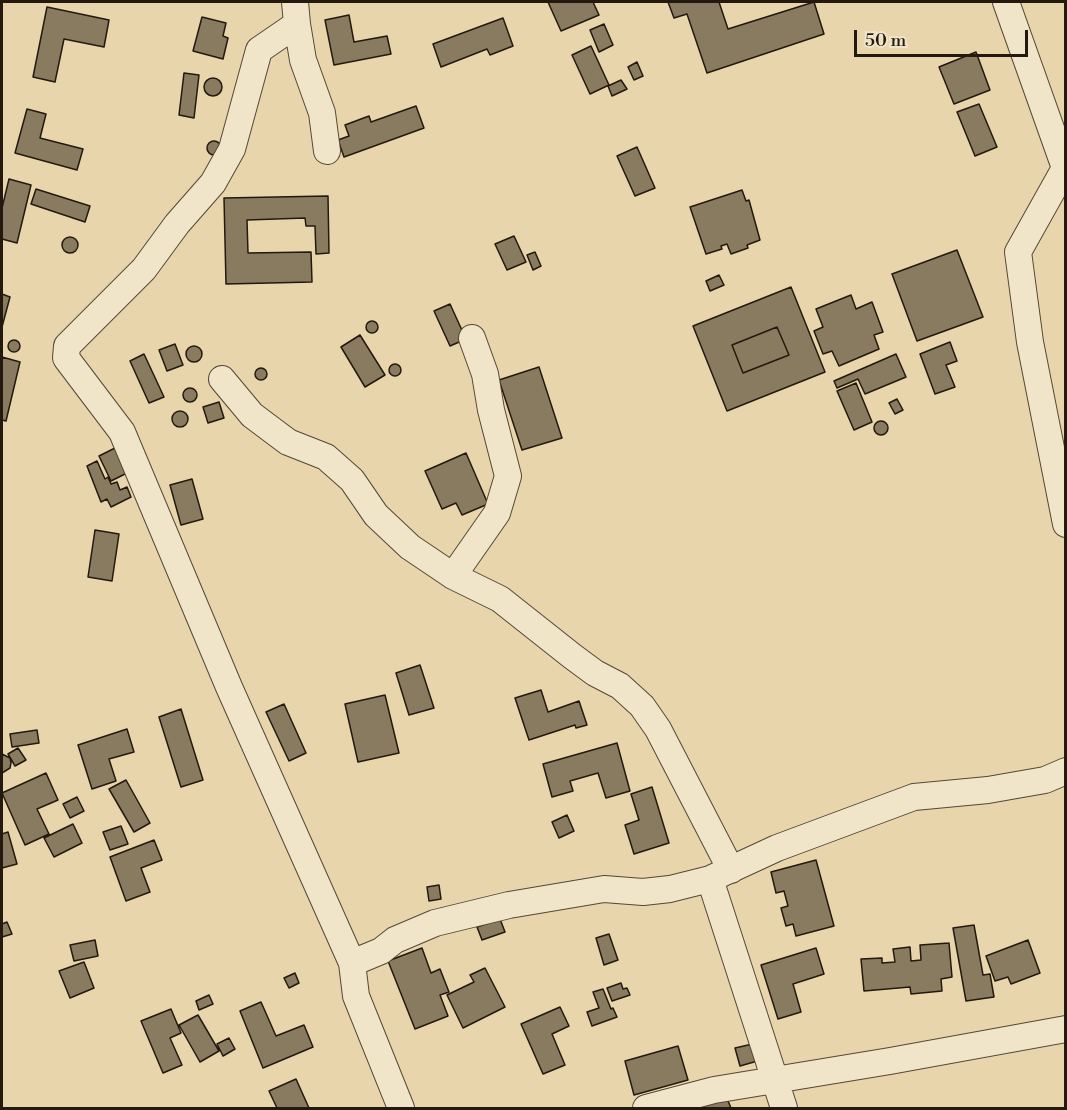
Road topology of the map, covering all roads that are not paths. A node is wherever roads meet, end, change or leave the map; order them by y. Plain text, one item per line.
1 (1006, 2) edge
2 (296, 13) edge
3 (327, 151) dead end
4 (472, 338) dead end
5 (222, 379) dead end
6 (1065, 524) edge
7 (453, 576) junction
8 (1065, 771) edge
9 (721, 875) junction
10 (352, 963) junction
11 (1065, 1029) edge
12 (774, 1081) junction
13 (401, 1108) edge
14 (646, 1108) edge
15 (784, 1108) edge

1 - 6 street
2 - 3 street
2 - 10 street
4 - 7 street
5 - 7 street
7 - 9 street
8 - 9 street
9 - 10 street
9 - 12 street
10 - 13 street
11 - 12 street
12 - 14 street
12 - 15 street

